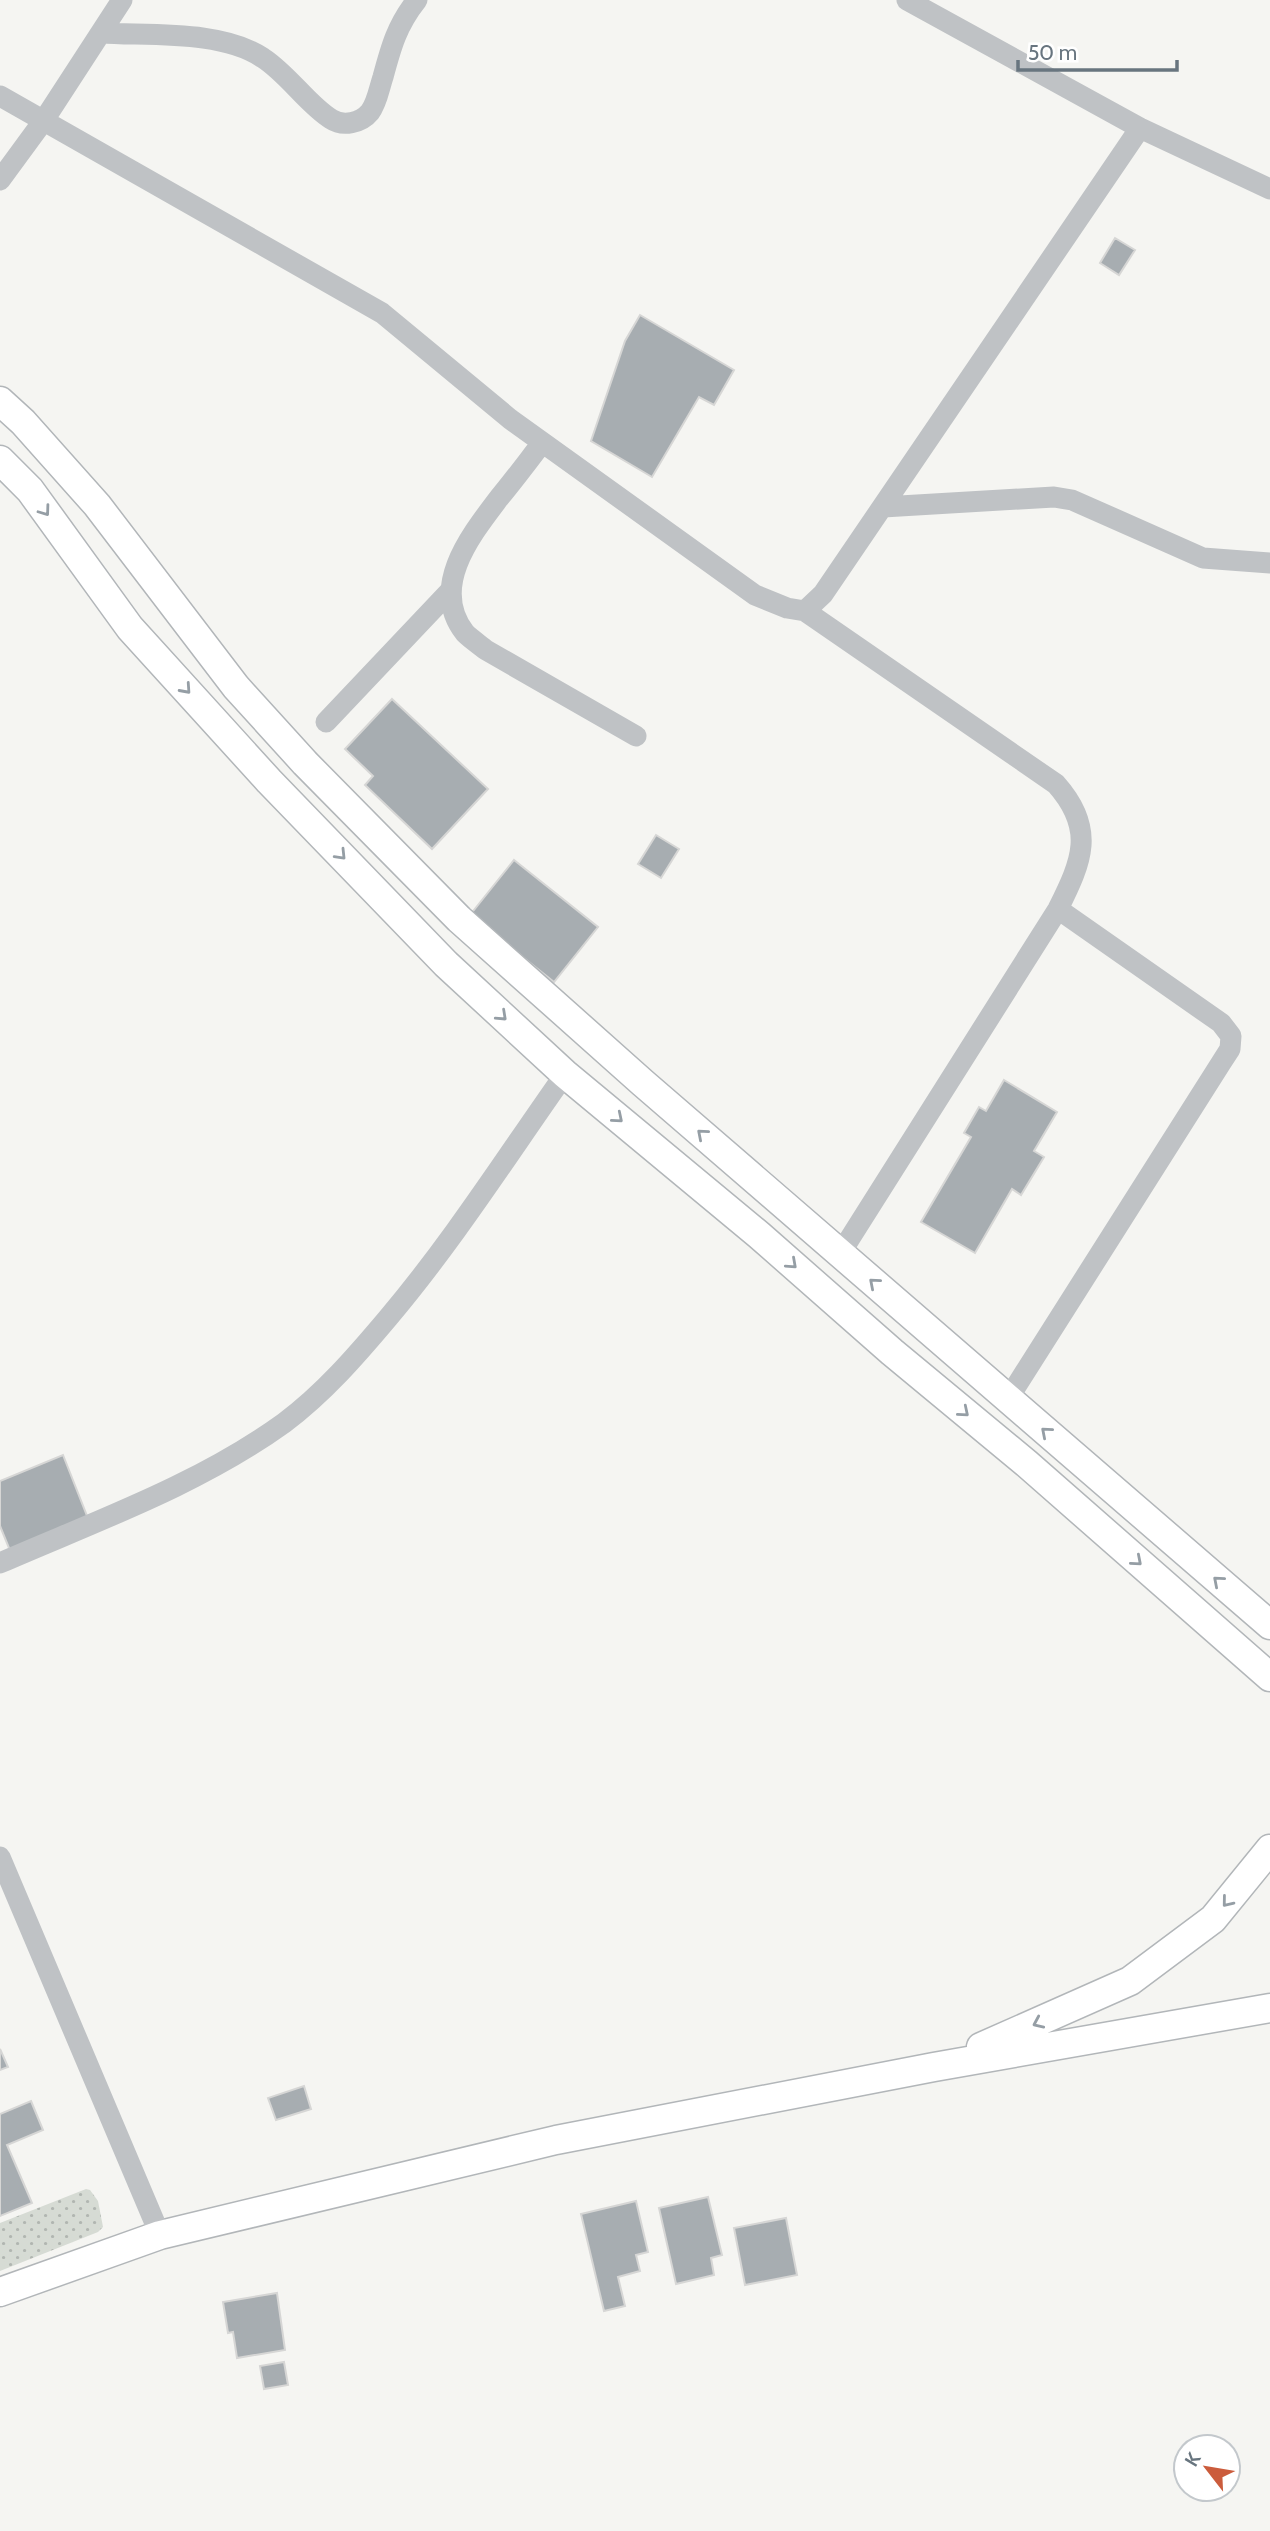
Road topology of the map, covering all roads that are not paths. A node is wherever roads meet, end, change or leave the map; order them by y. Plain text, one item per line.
1 (122, 0) edge
2 (417, 0) edge
3 (907, 0) edge
4 (101, 33) junction
5 (0, 96) edge
6 (44, 120) junction
7 (1140, 128) junction
8 (0, 180) edge
9 (1270, 189) edge
10 (0, 401) edge
11 (542, 443) junction
12 (0, 460) edge
13 (883, 507) junction
14 (1270, 564) edge
15 (451, 590) junction
16 (805, 611) junction
17 (326, 722) dead end
18 (636, 736) dead end
19 (1058, 909) junction
20 (565, 1074) junction
21 (840, 1254) junction
22 (1008, 1399) junction
23 (0, 1563) edge
24 (1270, 1625) edge
25 (1270, 1677) edge
26 (1270, 1849) edge
27 (0, 1857) edge
28 (1270, 2008) edge
29 (934, 2067) junction
30 (160, 2235) junction
31 (0, 2292) edge

1 - 4 street
2 - 4 street
3 - 7 street
4 - 6 street
5 - 6 street
6 - 8 street
6 - 11 street
7 - 9 street
7 - 13 street
21 -> 10 main road
11 - 15 street
11 - 16 street
12 -> 20 main road
13 - 14 street
13 - 16 street
15 - 17 street
15 - 18 street
16 - 19 street
19 - 21 street
19 - 22 street
20 - 23 street
20 -> 25 main road
22 -> 21 main road
24 -> 22 main road
26 -> 29 main road
27 - 30 street
28 - 29 main road
29 - 30 main road
30 - 31 main road

